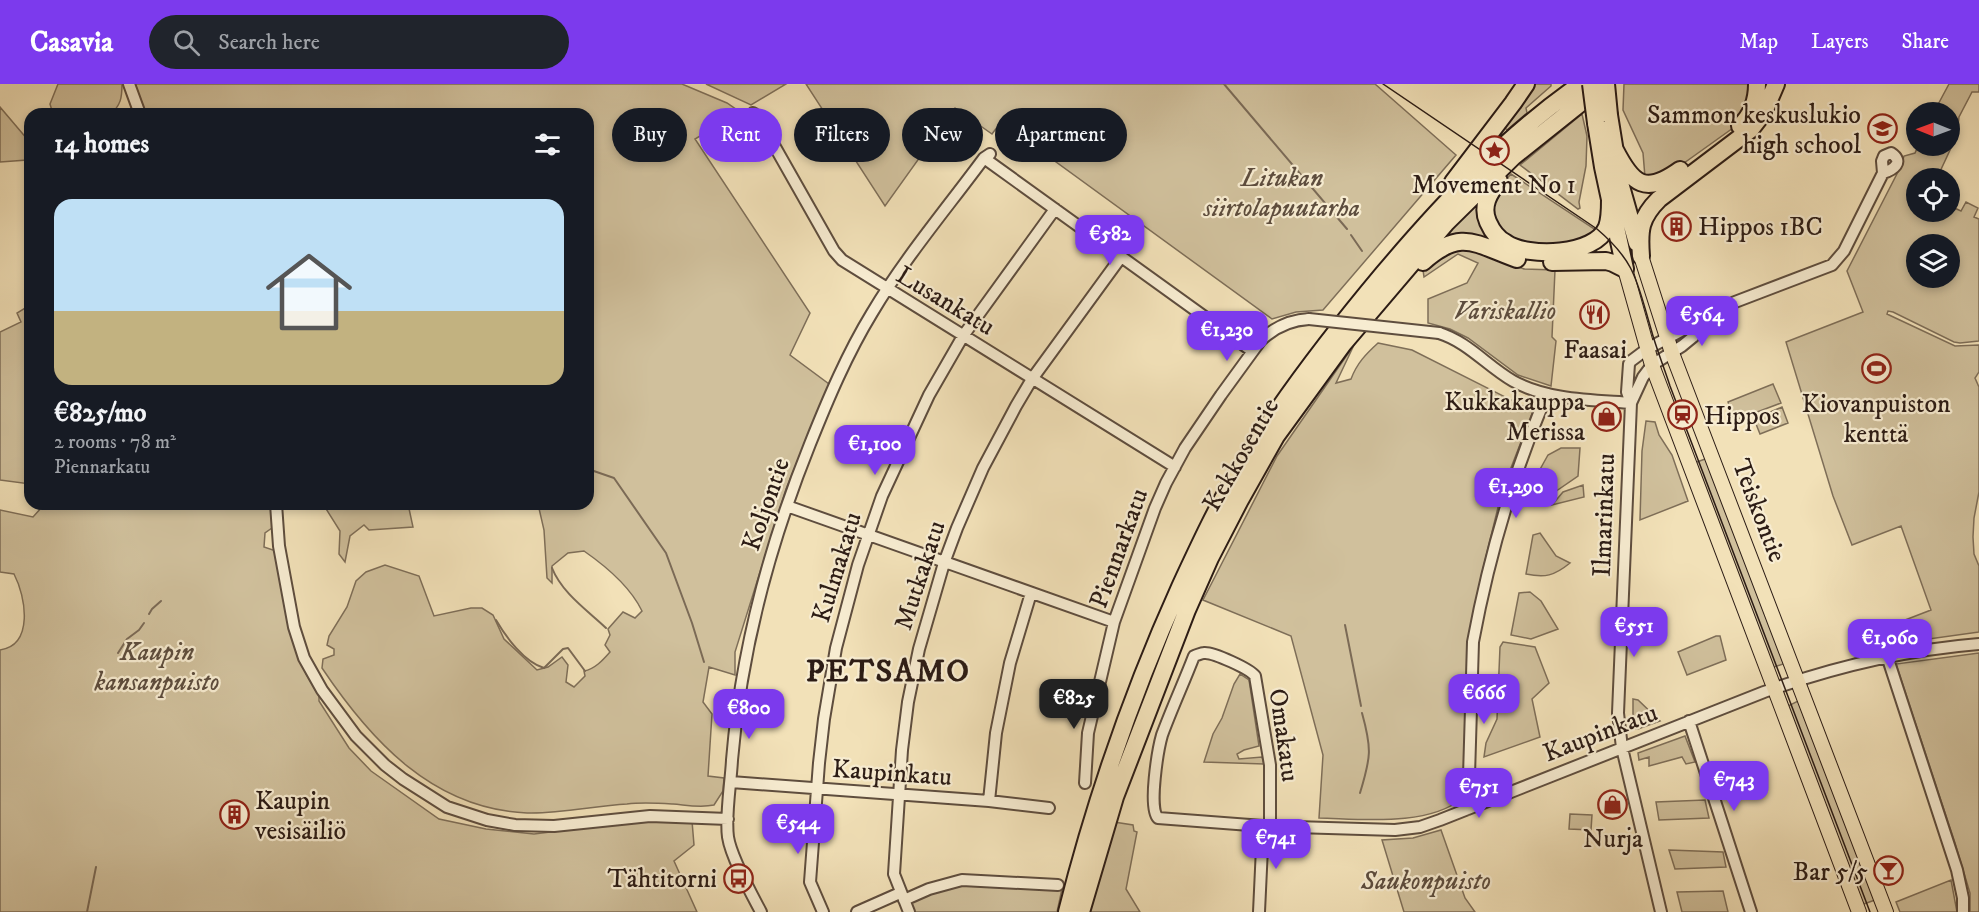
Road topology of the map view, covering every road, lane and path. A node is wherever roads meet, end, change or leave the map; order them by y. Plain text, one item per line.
1 (129, 84) edge
2 (1526, 84) edge
3 (1581, 84) edge
4 (1591, 84) edge
5 (1606, 84) edge
6 (1757, 84) edge
7 (1776, 84) edge
8 (138, 108) edge
9 (1603, 119) junction
10 (1615, 150) junction
11 (1513, 158) junction
12 (782, 160) edge
13 (1883, 172) dead end
14 (1610, 200) junction
15 (1055, 209) junction
16 (1400, 253) junction
17 (1641, 256) junction
18 (1121, 257) junction
19 (1625, 269) junction
20 (1401, 274) junction
21 (886, 290) junction
22 (1709, 317) junction
23 (963, 336) junction
24 (1668, 338) junction
25 (1647, 350) junction
26 (1252, 351) junction
27 (1672, 352) junction
28 (1652, 365) junction
29 (1032, 380) junction
30 (1547, 394) junction
31 (1631, 403) junction
32 (1174, 467) junction
33 (787, 506) junction
34 (276, 510) edge
35 (869, 535) junction
36 (944, 562) junction
37 (1031, 593) junction
38 (1114, 622) junction
39 (1979, 644) edge
40 (1887, 656) junction
41 (1798, 680) junction
42 (1774, 688) junction
43 (1689, 721) junction
44 (1622, 748) junction
45 (731, 783) junction
46 (1085, 783) dead end
47 (818, 789) junction
48 (898, 795) junction
49 (989, 801) junction
50 (1049, 808) dead end
51 (1468, 808) junction
52 (728, 819) junction
53 (1163, 819) joint
54 (1267, 826) junction
55 (1058, 885) dead end
56 (902, 896) junction
57 (761, 912) edge
58 (823, 912) edge
59 (857, 912) edge
60 (909, 912) edge
61 (1067, 912) edge
62 (1081, 912) edge
63 (1259, 912) edge
64 (1661, 912) edge
65 (1751, 912) edge
66 (1859, 912) edge
67 (1886, 912) edge
68 (1964, 912) edge

1 - 8 street
2 - 16 highway
3 - 16 highway, Kekkosentie
4 - 9 highway, Teiskontie, bridge
5 - 9 highway, Teiskontie, bridge
5 - 11 highway, Kekkosentie
6 - 10 highway
7 - 17 highway
9 - 10 highway, Teiskontie
9 - 14 highway, Teiskontie
10 - 17 highway, Teiskontie
11 - 14 highway
11 - 20 highway, Kekkosentie
12 - 21 street, Lusankatu
13 - 22 street
14 - 19 highway, Teiskontie
15 - 18 street
15 - 21 street, Koljontie
15 - 23 street, Kulmakatu
16 - 61 highway, Kekkosentie
17 - 24 main road, Teiskontie
18 - 26 street
18 - 29 street, Mutkakatu
19 - 20 highway
19 - 25 main road, Teiskontie
20 - 62 highway, Kekkosentie
21 - 23 street, Lusankatu
21 - 33 street, Koljontie
22 - 24 street
22 - 27 street
23 - 29 street, Lusankatu
23 - 35 street, Kulmakatu
24 - 25 street
24 - 27 main road, Teiskontie
25 - 28 main road, Teiskontie
25 - 31 street, Ilmarinkatu
26 - 30 street, Piennarkatu, bridge
26 - 32 street, Piennarkatu
27 - 28 street
27 - 41 main road, Teiskontie
28 - 31 street, Ilmarinkatu
28 - 42 main road, Teiskontie
29 - 32 street, Lusankatu
29 - 36 street, Mutkakatu
30 - 31 street
30 - 51 street
31 - 44 street, Ilmarinkatu
32 - 38 street, Piennarkatu
33 - 35 street
33 - 45 street, Koljontie
34 - 52 street
35 - 36 street
35 - 47 street, Kulmakatu
36 - 37 street
36 - 48 street, Mutkakatu
37 - 38 street
37 - 49 street
38 - 46 street, Piennarkatu
39 - 40 street, Kaupinkatu
40 - 41 street, Kaupinkatu
40 - 68 street
41 - 42 street, Kaupinkatu
41 - 67 main road, Teiskontie
42 - 43 street, Kaupinkatu
42 - 66 main road, Teiskontie
43 - 44 street, Kaupinkatu
43 - 65 street
44 - 51 street, Kaupinkatu
44 - 64 street, Ilmarinkatu
45 - 47 street, Kaupinkatu
45 - 52 street, Koljontie
47 - 48 street, Kaupinkatu
47 - 58 street, Kulmakatu
48 - 49 street, Kaupinkatu
48 - 56 street, Mutkakatu
49 - 50 street, Kaupinkatu
51 - 54 street, Kaupinkatu
52 - 57 street, Koljontie
53 - 54 street, Kaupinkatu
53 - 54 street, Omakatu
54 - 63 street, Omakatu
55 - 56 street
56 - 59 street
56 - 60 street, Mutkakatu

